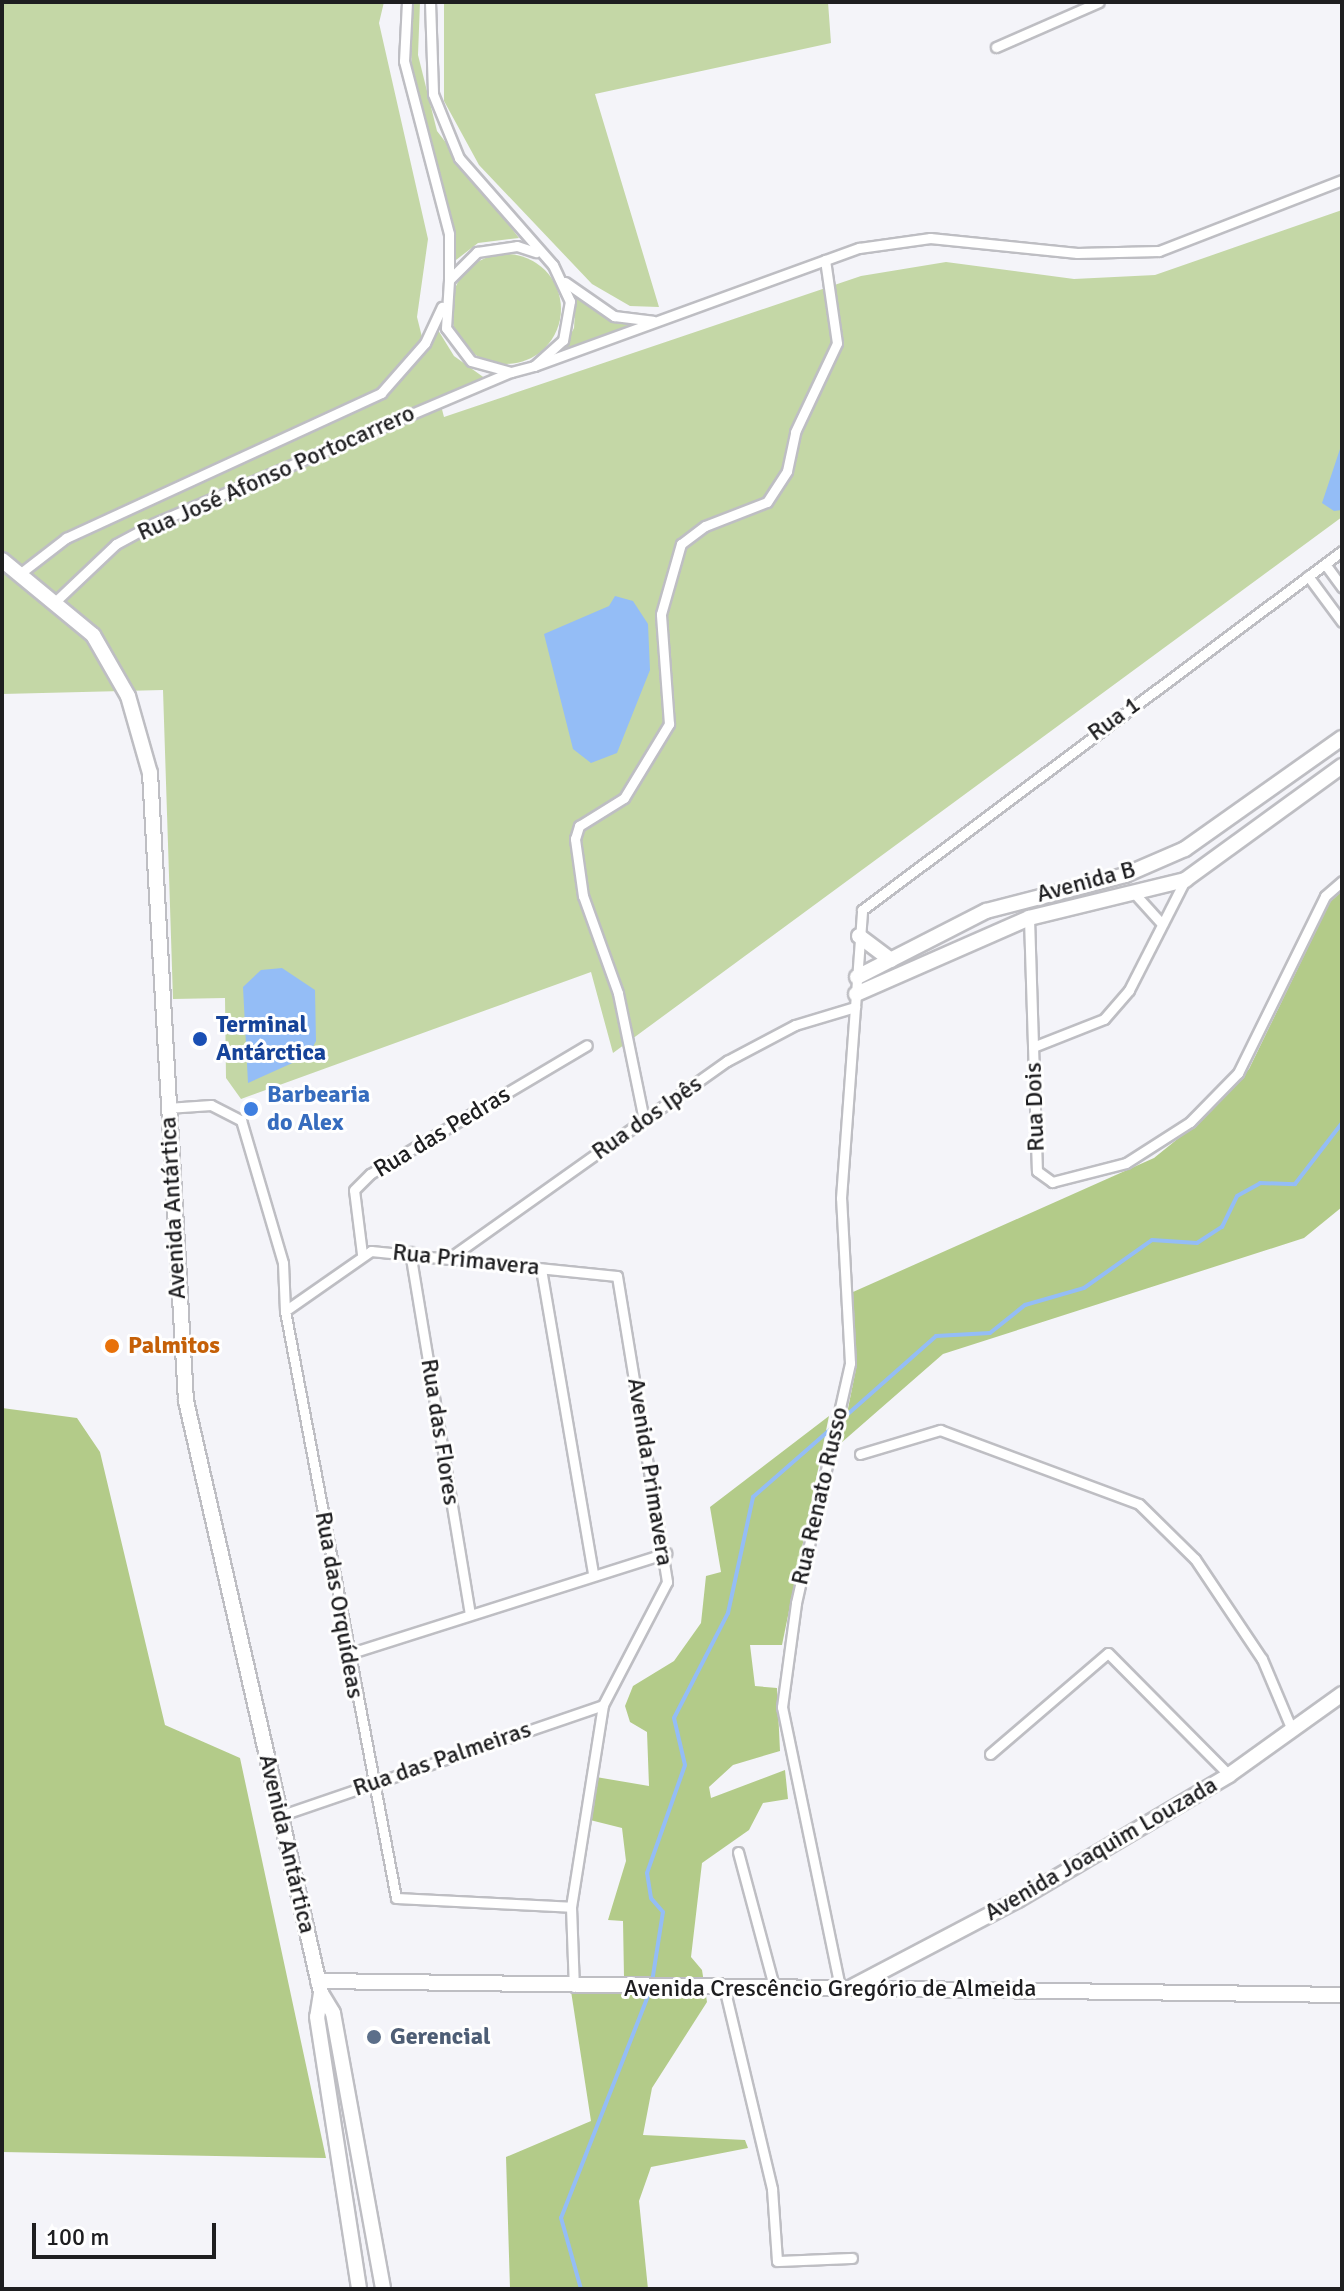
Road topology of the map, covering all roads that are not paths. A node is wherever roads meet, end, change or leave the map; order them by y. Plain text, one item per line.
1 (407, 2) edge
2 (430, 2) edge
3 (1099, 2) edge
4 (996, 47) dead end
5 (1342, 180) edge
6 (536, 252) junction
7 (825, 260) junction
8 (449, 280) junction
9 (565, 282) junction
10 (442, 307) junction
11 (656, 322) junction
12 (534, 366) junction
13 (511, 372) junction
14 (1342, 551) edge
15 (2, 560) edge
16 (1325, 564) junction
17 (22, 572) junction
18 (1308, 576) junction
19 (1342, 587) edge
20 (58, 599) junction
21 (1342, 622) edge
22 (1342, 738) edge
23 (1342, 766) edge
24 (1185, 880) junction
25 (1342, 881) edge
26 (1135, 894) junction
27 (1029, 918) junction
28 (1162, 924) junction
29 (859, 936) junction
30 (891, 960) junction
31 (857, 977) junction
32 (856, 1000) junction
33 (587, 1045) dead end
34 (1033, 1047) junction
35 (167, 1108) junction
36 (644, 1120) junction
37 (410, 1252) junction
38 (362, 1254) junction
39 (451, 1257) junction
40 (541, 1269) junction
41 (617, 1276) joint
42 (285, 1311) junction
43 (860, 1454) dead end
44 (666, 1553) junction
45 (593, 1574) junction
46 (470, 1613) junction
47 (348, 1654) junction
48 (1342, 1694) edge
49 (603, 1705) junction
50 (1292, 1730) junction
51 (990, 1754) dead end
52 (1229, 1775) junction
53 (371, 1781) junction
54 (282, 1815) junction
55 (738, 1852) dead end
56 (571, 1907) junction
57 (774, 1986) junction
58 (319, 1987) junction
59 (574, 1987) junction
60 (724, 1987) junction
61 (845, 1988) junction
62 (1342, 1995) edge
63 (852, 2258) dead end
64 (359, 2289) edge
65 (383, 2289) edge

1 - 8 street, Rua José Afonso Portocarrero
2 - 6 street
3 - 4 street
5 - 7 street
6 - 8 street
6 - 9 street
7 - 11 street
7 - 36 street
8 - 10 street, Rua José Afonso Portocarrero
9 - 11 street
9 - 12 street, Rua José Afonso Portocarrero
10 - 13 street
10 - 17 street, Rua José Afonso Portocarrero
11 - 12 street
12 - 13 street, Rua José Afonso Portocarrero
13 - 20 street, Rua José Afonso Portocarrero
14 - 16 street, Rua 1
15 - 17 main road, Avenida Antártica
16 - 18 street, Rua 1
16 - 19 street
17 - 20 main road, Avenida Antártica
18 - 21 street
18 - 29 street, Rua 1
20 - 35 main road, Avenida Antártica
22 - 30 main road, Avenida B
23 - 24 main road, Avenida B
24 - 26 main road, Avenida B
24 - 28 street
25 - 34 street, Rua Dois
26 - 27 main road, Avenida B
26 - 28 street
27 - 32 main road, Avenida B
27 - 34 street, Rua Dois
28 - 34 street
29 - 30 main road
29 - 31 street, Rua 1
30 - 31 main road, Avenida B
31 - 32 street, Rua 1
32 - 36 street, Rua dos Ipês
32 - 61 street, Rua Renato Russo
33 - 38 street, Rua das Pedras
35 - 42 street, Rua das Orquídeas
35 - 54 main road, Avenida Antártica
36 - 39 street, Rua dos Ipês
37 - 38 street, Rua Primavera
37 - 39 street, Rua Primavera
37 - 46 street, Rua das Flores
38 - 42 street, Rua Primavera
39 - 40 street, Rua Primavera
40 - 41 street, Rua Primavera
40 - 45 street
41 - 44 street, Avenida Primavera
42 - 47 street, Rua das Orquídeas
43 - 50 street
44 - 45 street
44 - 49 street, Avenida Primavera
45 - 46 street
46 - 47 street
47 - 53 street, Rua das Orquídeas
48 - 50 main road, Avenida Joaquim Louzada
49 - 53 street, Rua das Palmeiras
49 - 56 street, Avenida Primavera
50 - 52 main road, Avenida Joaquim Louzada
51 - 52 street
52 - 61 main road, Avenida Joaquim Louzada
53 - 54 street, Rua das Palmeiras
53 - 56 street, Rua das Orquídeas
54 - 58 main road, Avenida Antártica
55 - 57 street
56 - 59 street, Avenida Primavera
57 - 60 main road, Avenida Crescêncio Gregório de Almeida
57 - 61 main road, Avenida Crescêncio Gregório de Almeida
58 - 59 main road, Avenida Crescêncio Gregório de Almeida
58 - 64 main road, Avenida Antártica
58 - 65 main road, Avenida Antártica
59 - 60 main road, Avenida Crescêncio Gregório de Almeida
60 - 63 street
61 - 62 main road, Avenida Crescêncio Gregório de Almeida

